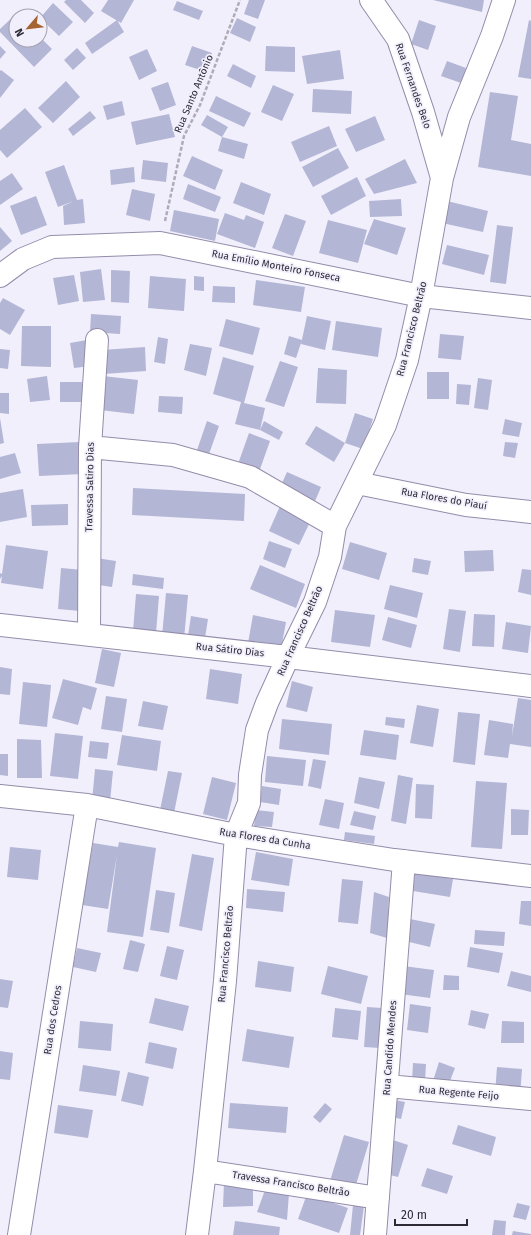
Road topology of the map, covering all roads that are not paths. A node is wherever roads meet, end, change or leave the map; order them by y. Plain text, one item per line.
1 (370, 0) edge
2 (504, 0) edge
3 (442, 178) junction
4 (0, 276) edge
5 (421, 296) junction
6 (531, 308) edge
7 (97, 340) dead end
8 (90, 447) junction
9 (357, 483) junction
10 (531, 512) edge
11 (335, 526) junction
12 (0, 625) edge
13 (89, 635) junction
14 (288, 656) junction
15 (531, 686) edge
16 (0, 796) edge
17 (87, 805) junction
18 (236, 835) junction
19 (404, 861) junction
20 (531, 876) edge
21 (387, 1086) junction
22 (531, 1099) edge
23 (205, 1171) junction
24 (378, 1198) junction
25 (19, 1235) edge
26 (197, 1235) edge
27 (375, 1235) edge

1 - 3 street, Rua Fernandes Belo
2 - 3 street, Rua Francisco Beltrão
3 - 5 street, Rua Francisco Beltrão
4 - 5 street, Rua Emílio Monteiro Fonseca
5 - 6 street, Rua Emílio Monteiro Fonseca
5 - 9 street, Rua Francisco Beltrão
7 - 8 street, Travessa Satiro Dias
8 - 11 street
8 - 13 street, Travessa Satiro Dias
9 - 10 street, Rua Flores do Piauí
9 - 11 street, Rua Francisco Beltrão
11 - 14 street, Rua Francisco Beltrão
12 - 13 street, Rua Sátiro Dias
13 - 14 street, Rua Sátiro Dias
14 - 15 street, Rua Sátiro Dias
14 - 18 street, Rua Francisco Beltrão
16 - 17 street, Rua Flores da Cunha
17 - 18 street, Rua Flores da Cunha
17 - 25 street, Rua dos Cedros
18 - 19 street, Rua Flores da Cunha
18 - 23 street, Rua Francisco Beltrão
19 - 20 street, Rua Flores da Cunha
19 - 21 street, Rua Candido Mendes
21 - 22 street, Rua Regente Feijo
21 - 24 street, Rua Candido Mendes
23 - 24 street, Travessa Francisco Beltrão
23 - 26 street, Rua Francisco Beltrão
24 - 27 street, Rua Candido Mendes

